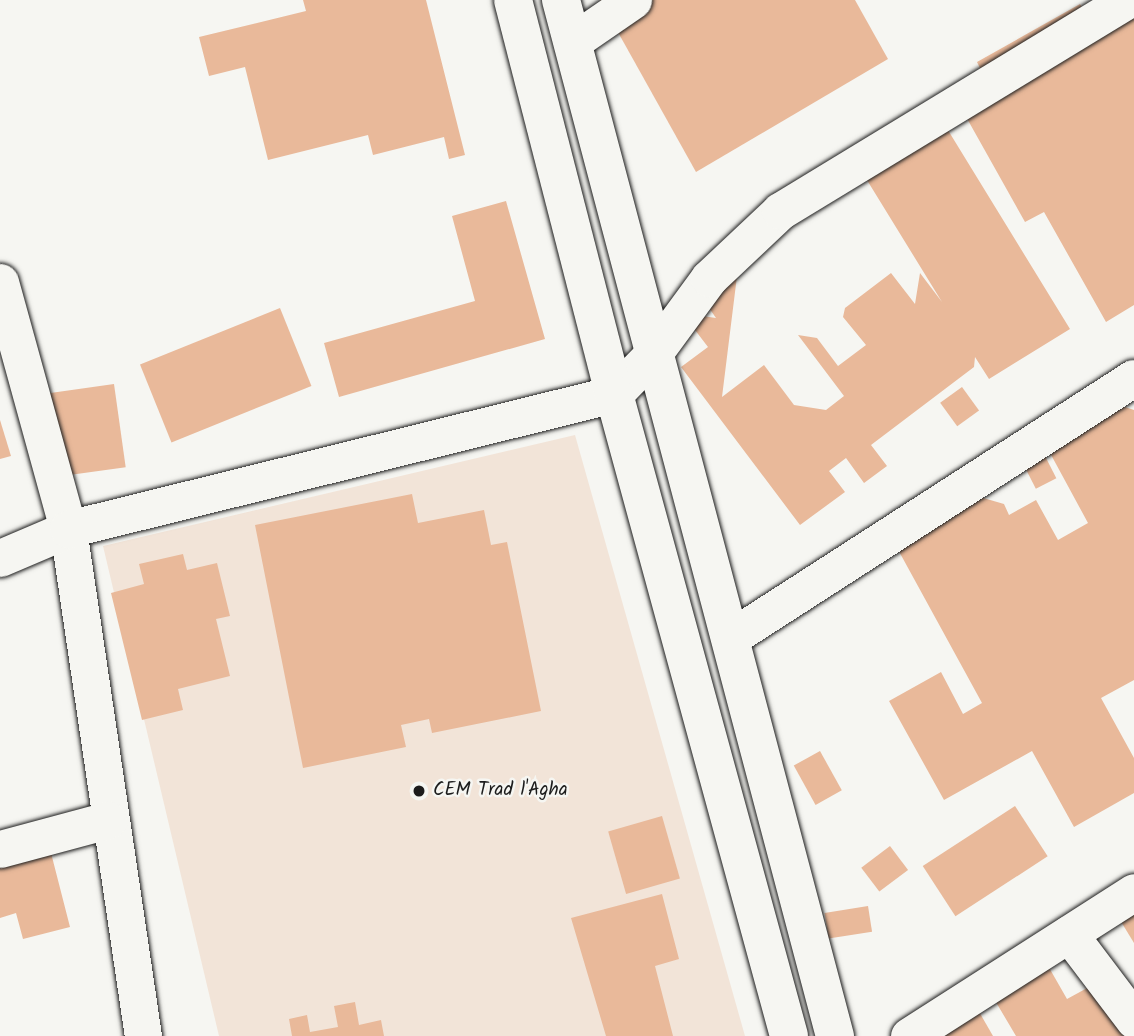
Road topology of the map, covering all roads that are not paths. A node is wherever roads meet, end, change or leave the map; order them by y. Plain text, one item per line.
1 (513, 0) edge
2 (561, 0) edge
3 (633, 0) edge
4 (1127, 0) edge
5 (572, 42) junction
6 (0, 282) edge
7 (654, 354) junction
8 (1133, 381) edge
9 (614, 394) junction
10 (68, 529) junction
11 (0, 558) edge
12 (730, 638) junction
13 (108, 820) junction
14 (0, 849) edge
15 (1134, 892) edge
16 (1069, 933) junction
17 (1134, 1020) edge
18 (143, 1036) edge
19 (789, 1036) edge
20 (835, 1036) edge
21 (909, 1036) edge

1 - 9 street
2 - 5 street
3 - 5 street
4 - 7 street
5 - 7 street
6 - 10 street
7 - 9 street
7 - 12 street
8 - 12 street
9 - 10 street
9 - 19 street
10 - 11 street
10 - 13 street
12 - 20 street
13 - 14 street
13 - 18 street
15 - 16 street
16 - 17 street
16 - 21 street

